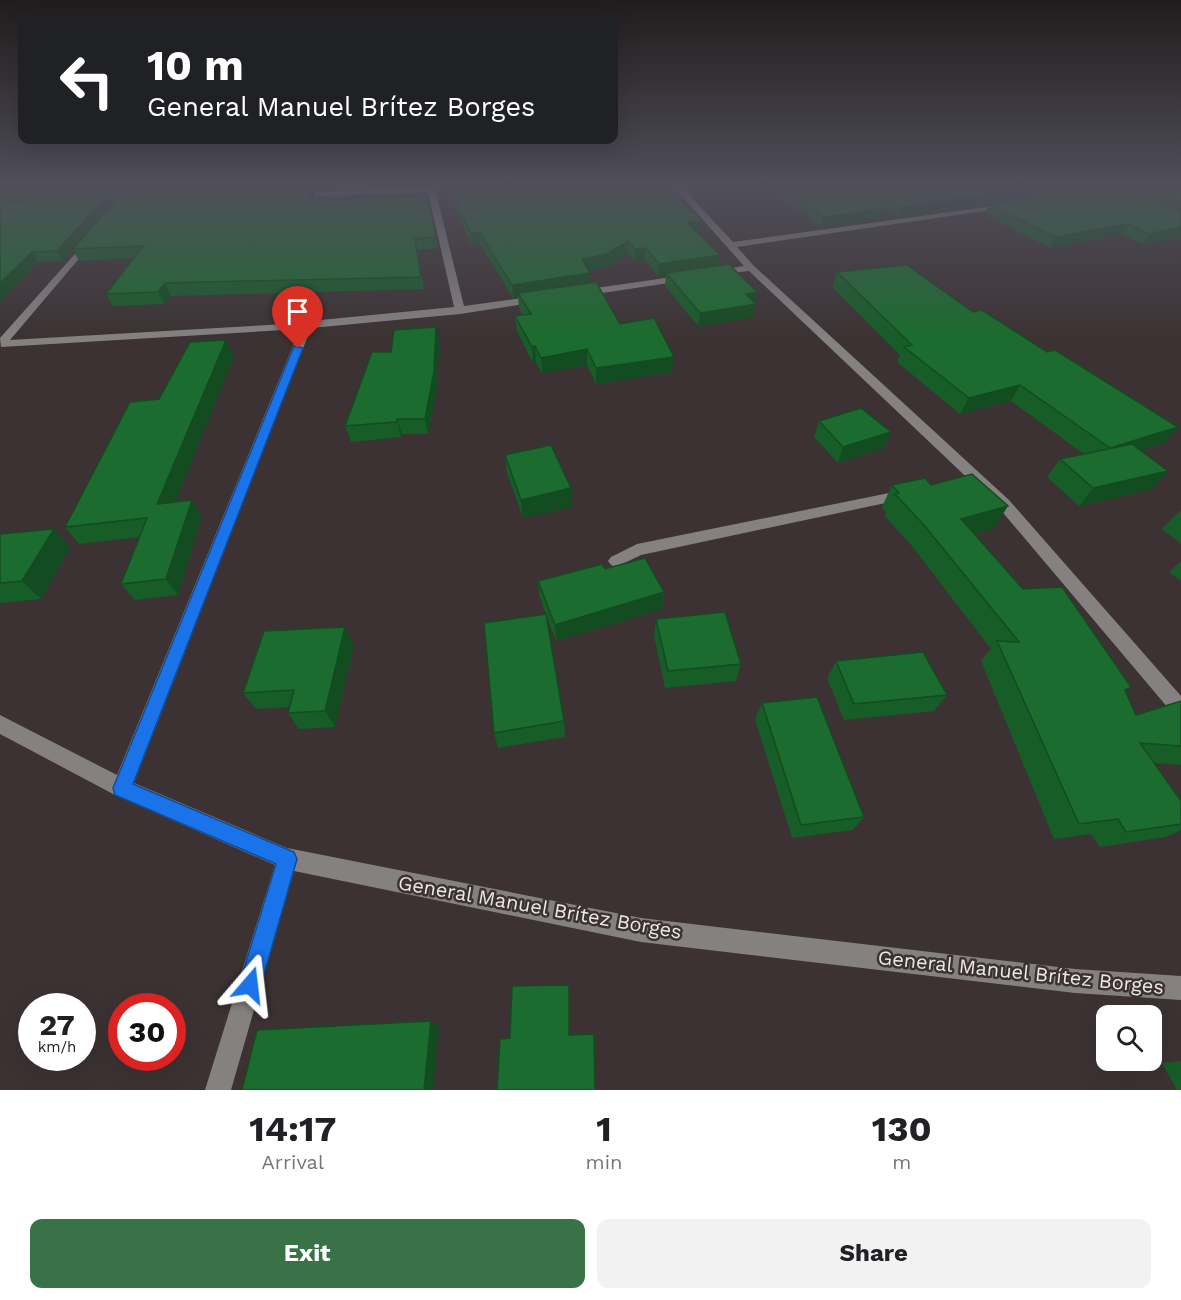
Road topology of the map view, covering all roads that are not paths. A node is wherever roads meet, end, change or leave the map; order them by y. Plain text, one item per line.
1 (93, 236) edge
2 (442, 236) edge
3 (724, 236) edge
4 (796, 236) edge
5 (732, 244) junction
6 (751, 268) junction
7 (705, 275) edge
8 (693, 277) edge
9 (565, 296) edge
10 (553, 297) edge
11 (460, 311) junction
12 (306, 327) junction
13 (1, 344) edge
14 (978, 480) junction
15 (955, 484) edge
16 (921, 491) edge
17 (616, 561) dead end
18 (1181, 709) edge
19 (0, 724) edge
20 (122, 788) junction
21 (287, 859) junction
22 (1181, 988) edge
23 (218, 1090) edge

1 - 13 street
2 - 11 street
3 - 5 street
4 - 5 street
5 - 6 street
6 - 7 street
6 - 14 street
8 - 9 street
10 - 11 street
11 - 12 street
12 - 13 street
12 - 20 street
14 - 15 street
14 - 18 street
16 - 17 street
19 - 20 street, General Manuel Brítez Borges
20 - 21 street, General Manuel Brítez Borges
21 - 22 street, General Manuel Brítez Borges
21 - 23 street

